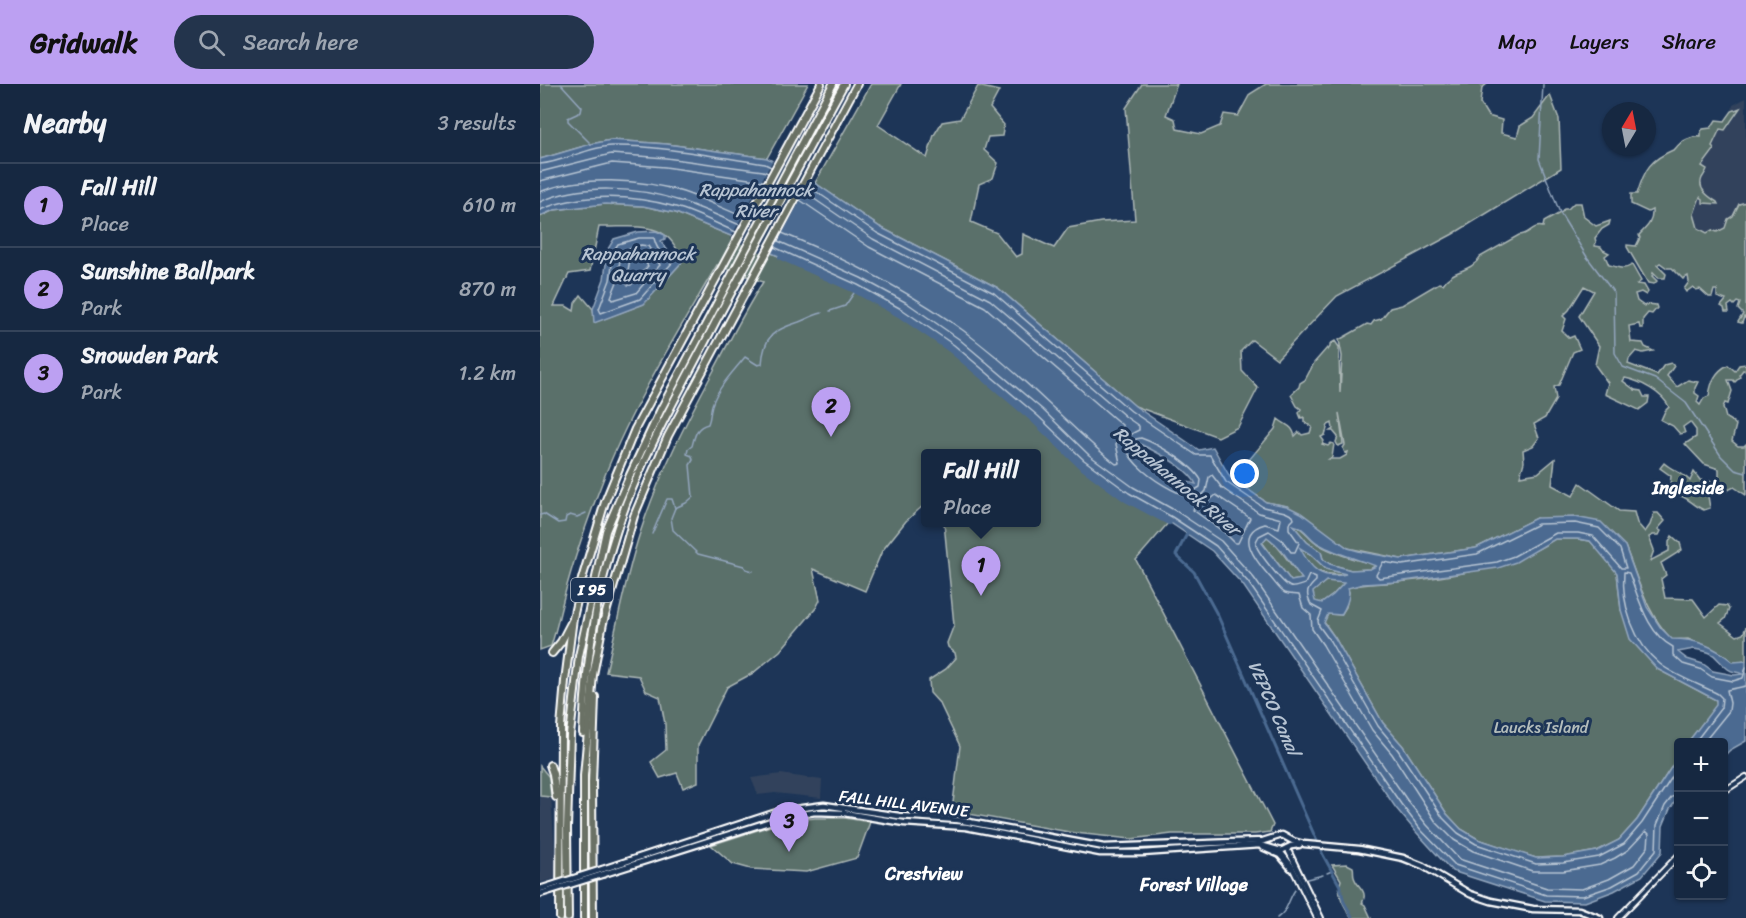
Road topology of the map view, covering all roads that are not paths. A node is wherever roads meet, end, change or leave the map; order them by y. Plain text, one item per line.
1 (820, 84) edge
2 (833, 84) edge
3 (844, 84) edge
4 (857, 84) edge
5 (573, 618) junction
6 (598, 652) junction
7 (552, 653) dead end
8 (550, 765) dead end
9 (584, 776) junction
10 (1746, 777) edge
11 (1728, 788) edge
12 (559, 808) junction
13 (909, 817) junction
14 (904, 823) junction
15 (1275, 837) junction
16 (1287, 838) junction
17 (1305, 844) junction
18 (1233, 847) junction
19 (1287, 847) junction
20 (1277, 849) junction
21 (1674, 860) edge
22 (1291, 868) junction
23 (604, 872) junction
24 (540, 889) edge
25 (540, 894) edge
26 (560, 918) edge
27 (568, 918) edge
28 (584, 918) edge
29 (593, 918) edge
30 (1319, 918) edge
31 (1600, 918) edge
32 (1618, 918) edge

1 - 5 highway, I 95
2 - 27 highway, I 95
3 - 9 highway, I 95
4 - 6 highway, I 95
5 - 7 highway
5 - 12 highway, I 95
6 - 9 highway, I 95
6 - 29 highway
8 - 12 highway
9 - 28 highway, I 95
10 - 11 street
12 - 26 highway, I 95
13 - 14 main road
13 - 15 main road, FALL HILL AVENUE
13 - 23 main road, FALL HILL AVENUE
14 - 18 main road, FALL HILL AVENUE
14 - 23 main road, FALL HILL AVENUE
15 - 16 main road, FALL HILL AVENUE
15 - 20 main road
16 - 17 main road, FALL HILL AVENUE
16 - 19 main road
17 - 19 main road, FALL HILL AVENUE
17 - 31 main road, FALL HILL AVENUE
18 - 20 main road, FALL HILL AVENUE
18 - 22 main road
19 - 20 main road, FALL HILL AVENUE
19 - 30 street
20 - 22 street
21 - 32 street
22 - 30 street
23 - 24 main road, FALL HILL AVENUE, bridge
23 - 25 main road, FALL HILL AVENUE, bridge

